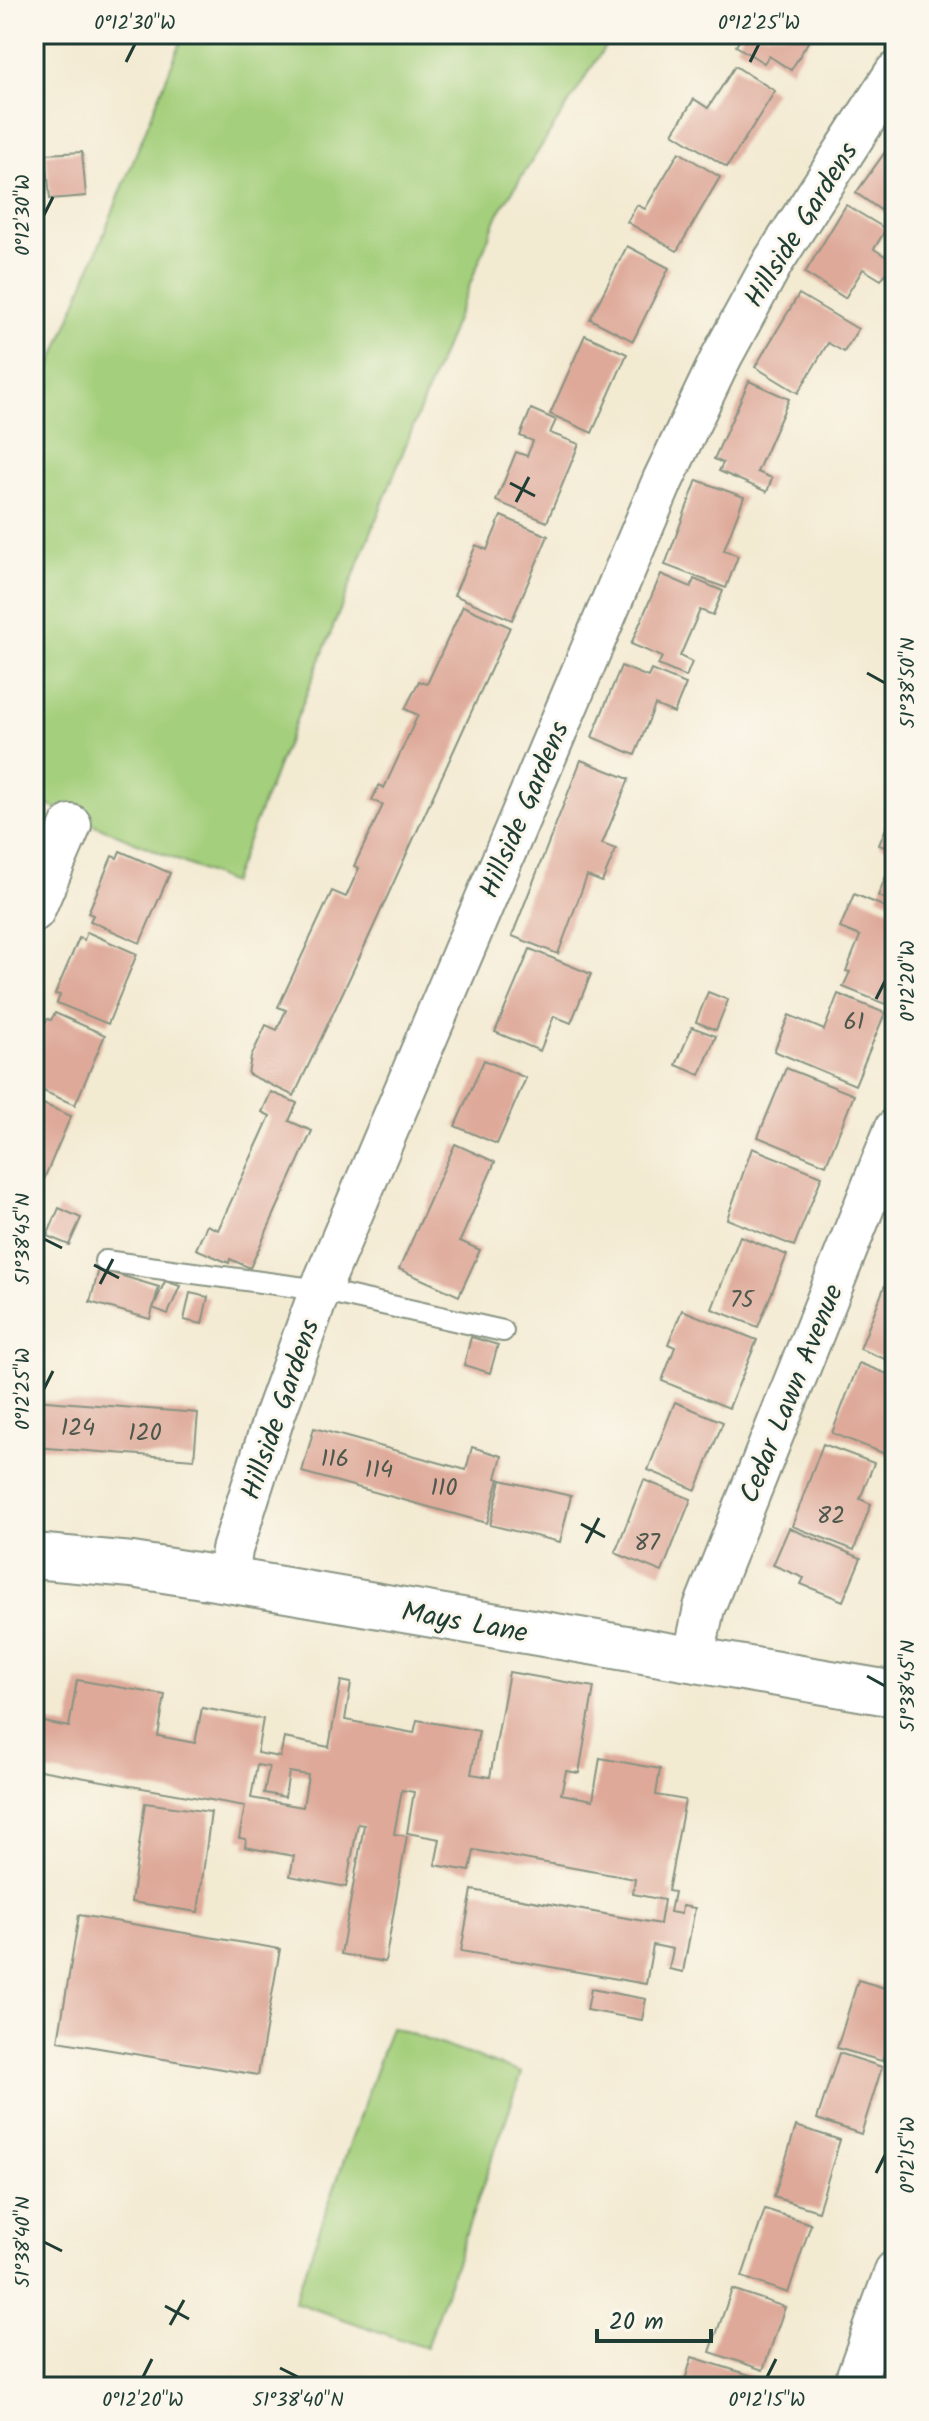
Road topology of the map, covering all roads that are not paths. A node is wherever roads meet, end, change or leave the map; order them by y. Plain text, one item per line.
1 (895, 73) edge
2 (71, 825) dead end
3 (34, 911) edge
4 (895, 1129) edge
5 (105, 1261) dead end
6 (320, 1290) junction
7 (503, 1331) dead end
8 (34, 1556) edge
9 (228, 1580) junction
10 (693, 1660) junction
11 (895, 1694) edge
12 (895, 2271) edge
13 (853, 2387) edge

1 - 6 street, Hillside Gardens
2 - 3 street
4 - 10 street, Cedar Lawn Avenue
5 - 6 lane
6 - 7 lane
6 - 9 street, Hillside Gardens
8 - 9 street, Mays Lane
9 - 10 street, Mays Lane
10 - 11 street, Mays Lane
12 - 13 street

